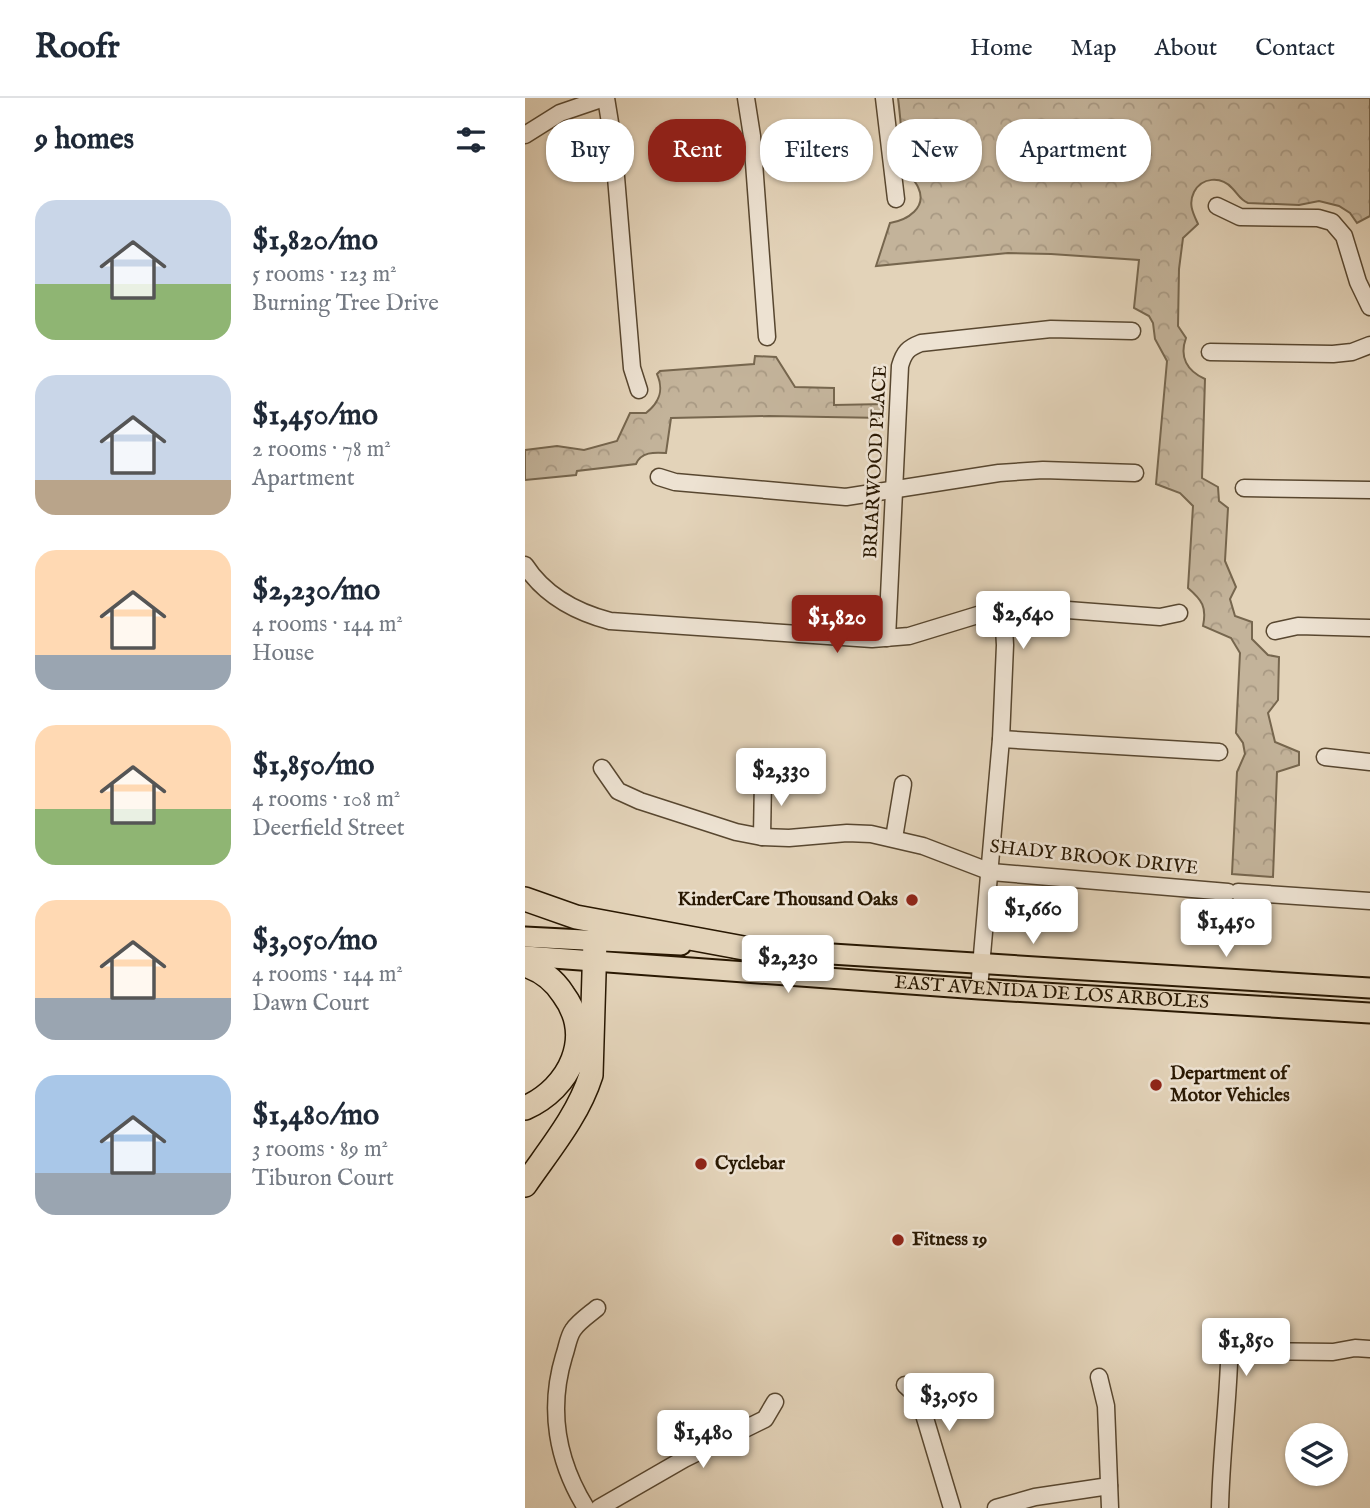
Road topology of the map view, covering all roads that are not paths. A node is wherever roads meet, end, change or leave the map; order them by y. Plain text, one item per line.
1 (605, 98) edge
2 (746, 98) edge
3 (884, 98) edge
4 (525, 135) edge
5 (896, 199) dead end
6 (1217, 206) dead end
7 (1370, 307) edge
8 (1132, 331) dead end
9 (767, 337) dead end
10 (1370, 345) edge
11 (1210, 352) dead end
12 (639, 390) dead end
13 (1135, 473) dead end
14 (659, 477) dead end
15 (1244, 488) dead end
16 (894, 489) junction
17 (1370, 490) edge
18 (525, 565) edge
19 (1003, 610) junction
20 (1179, 612) dead end
21 (1370, 628) edge
22 (1275, 631) dead end
23 (887, 638) junction
24 (1001, 739) junction
25 (1219, 752) dead end
26 (1325, 757) dead end
27 (1370, 762) edge
28 (602, 768) dead end
29 (763, 779) dead end
30 (903, 784) dead end
31 (762, 837) junction
32 (894, 838) junction
33 (991, 872) junction
34 (525, 899) edge
35 (1370, 901) edge
36 (525, 937) edge
37 (749, 949) junction
38 (595, 950) junction
39 (525, 956) edge
40 (982, 962) junction
41 (525, 965) edge
42 (1370, 988) edge
43 (979, 989) junction
44 (1370, 1013) edge
45 (525, 1108) edge
46 (525, 1185) edge
47 (597, 1308) dead end
48 (1370, 1349) edge
49 (1099, 1377) dead end
50 (905, 1385) dead end
51 (775, 1402) dead end
52 (1109, 1486) junction
53 (586, 1508) edge
54 (599, 1508) edge
55 (952, 1508) edge
56 (996, 1508) edge
57 (1110, 1508) edge
58 (1220, 1508) edge

1 - 4 street
1 - 12 street
2 - 9 street
3 - 5 street
6 - 7 street
8 - 16 street, BRIARWOOD PLACE
10 - 11 street
13 - 16 street
14 - 16 street
15 - 17 street
16 - 23 street, BRIARWOOD PLACE
18 - 23 street
19 - 20 street
19 - 23 street
19 - 24 street
21 - 22 street
24 - 25 street
24 - 33 street
26 - 27 street
28 - 31 street, SHADY BROOK DRIVE
29 - 31 street
30 - 32 street
31 - 32 street, SHADY BROOK DRIVE
32 - 33 street, SHADY BROOK DRIVE
33 - 35 street, SHADY BROOK DRIVE
33 - 40 street
34 - 37 highway
36 - 38 main road, EAST AVENIDA DE LOS ARBOLES
37 - 38 main road, EAST AVENIDA DE LOS ARBOLES
37 - 40 main road, EAST AVENIDA DE LOS ARBOLES
38 - 39 main road, EAST AVENIDA DE LOS ARBOLES
38 - 43 main road, EAST AVENIDA DE LOS ARBOLES
38 - 46 highway
40 - 42 main road, EAST AVENIDA DE LOS ARBOLES
40 - 43 street
41 - 45 highway
43 - 44 main road, EAST AVENIDA DE LOS ARBOLES
47 - 53 street
48 - 58 street
49 - 52 street
50 - 55 street
51 - 54 street
52 - 56 street
52 - 57 street

